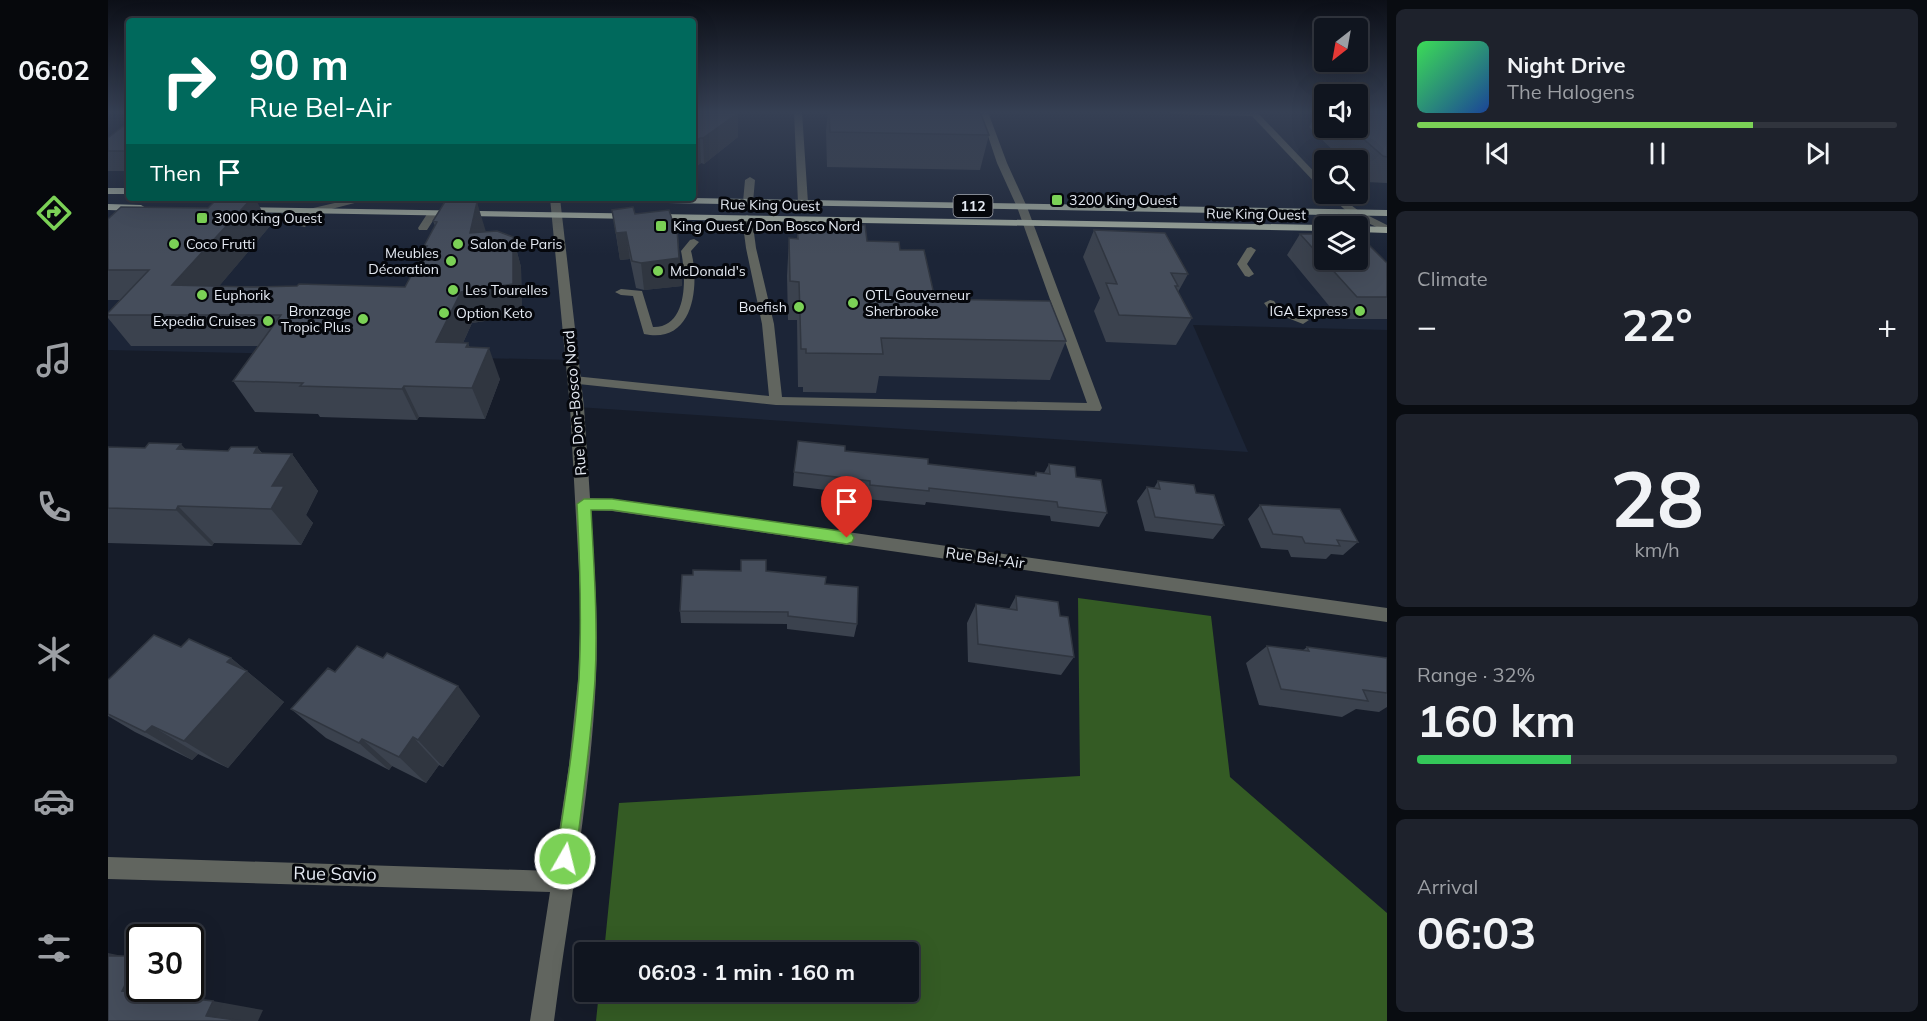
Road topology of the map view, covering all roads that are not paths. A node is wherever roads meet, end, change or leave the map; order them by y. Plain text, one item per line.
1 (801, 160) edge
2 (1003, 160) edge
3 (1297, 160) edge
4 (1314, 177) edge
5 (750, 180) dead end
6 (108, 190) edge
7 (126, 191) edge
8 (356, 201) edge
9 (748, 202) junction
10 (803, 203) junction
11 (557, 204) edge
12 (1344, 204) edge
13 (108, 207) edge
14 (1022, 207) junction
15 (155, 208) edge
16 (235, 209) edge
17 (313, 211) junction
18 (433, 213) junction
19 (1355, 213) junction
20 (1387, 213) edge
21 (747, 218) junction
22 (1028, 224) junction
23 (301, 225) dead end
24 (423, 228) dead end
25 (1314, 228) edge
26 (1368, 229) edge
27 (1387, 230) edge
28 (694, 242) dead end
29 (1251, 250) dead end
30 (1249, 274) dead end
31 (621, 292) dead end
32 (1270, 303) dead end
33 (1303, 321) dead end
34 (574, 380) junction
35 (776, 401) junction
36 (584, 504) junction
37 (1387, 615) edge
38 (108, 868) edge
39 (562, 882) junction
40 (542, 1021) edge

1 - 10 street
2 - 14 street
3 - 4 street
5 - 9 street
6 - 7 main road
8 - 17 street
9 - 10 main road, Rue King Ouest / 112
9 - 11 main road, Rue King Ouest / 112
10 - 14 main road, Rue King Ouest / 112
11 - 18 main road, Rue King Ouest / 112
11 - 21 main road, Rue King Ouest / 112
11 - 34 street, Rue Don-Bosco Nord
12 - 19 street
13 - 15 main road
14 - 19 main road, Rue King Ouest / 112
14 - 22 street
16 - 17 main road, Rue King Ouest / 112
17 - 18 main road, Rue King Ouest / 112
17 - 23 street
18 - 24 street
19 - 20 main road, Rue King Ouest / 112
19 - 27 street
21 - 22 main road, Rue King Ouest / 112
21 - 35 street
22 - 25 main road, Rue King Ouest / 112
22 - 35 street
26 - 27 main road
28 - 31 street
29 - 30 street
32 - 33 street
34 - 35 street
34 - 36 street, Rue Don-Bosco Nord
36 - 37 street, Rue Bel-Air
36 - 39 street, Rue Don-Bosco Nord
38 - 39 street, Rue Savio
39 - 40 street, Rue Don-Bosco Nord

